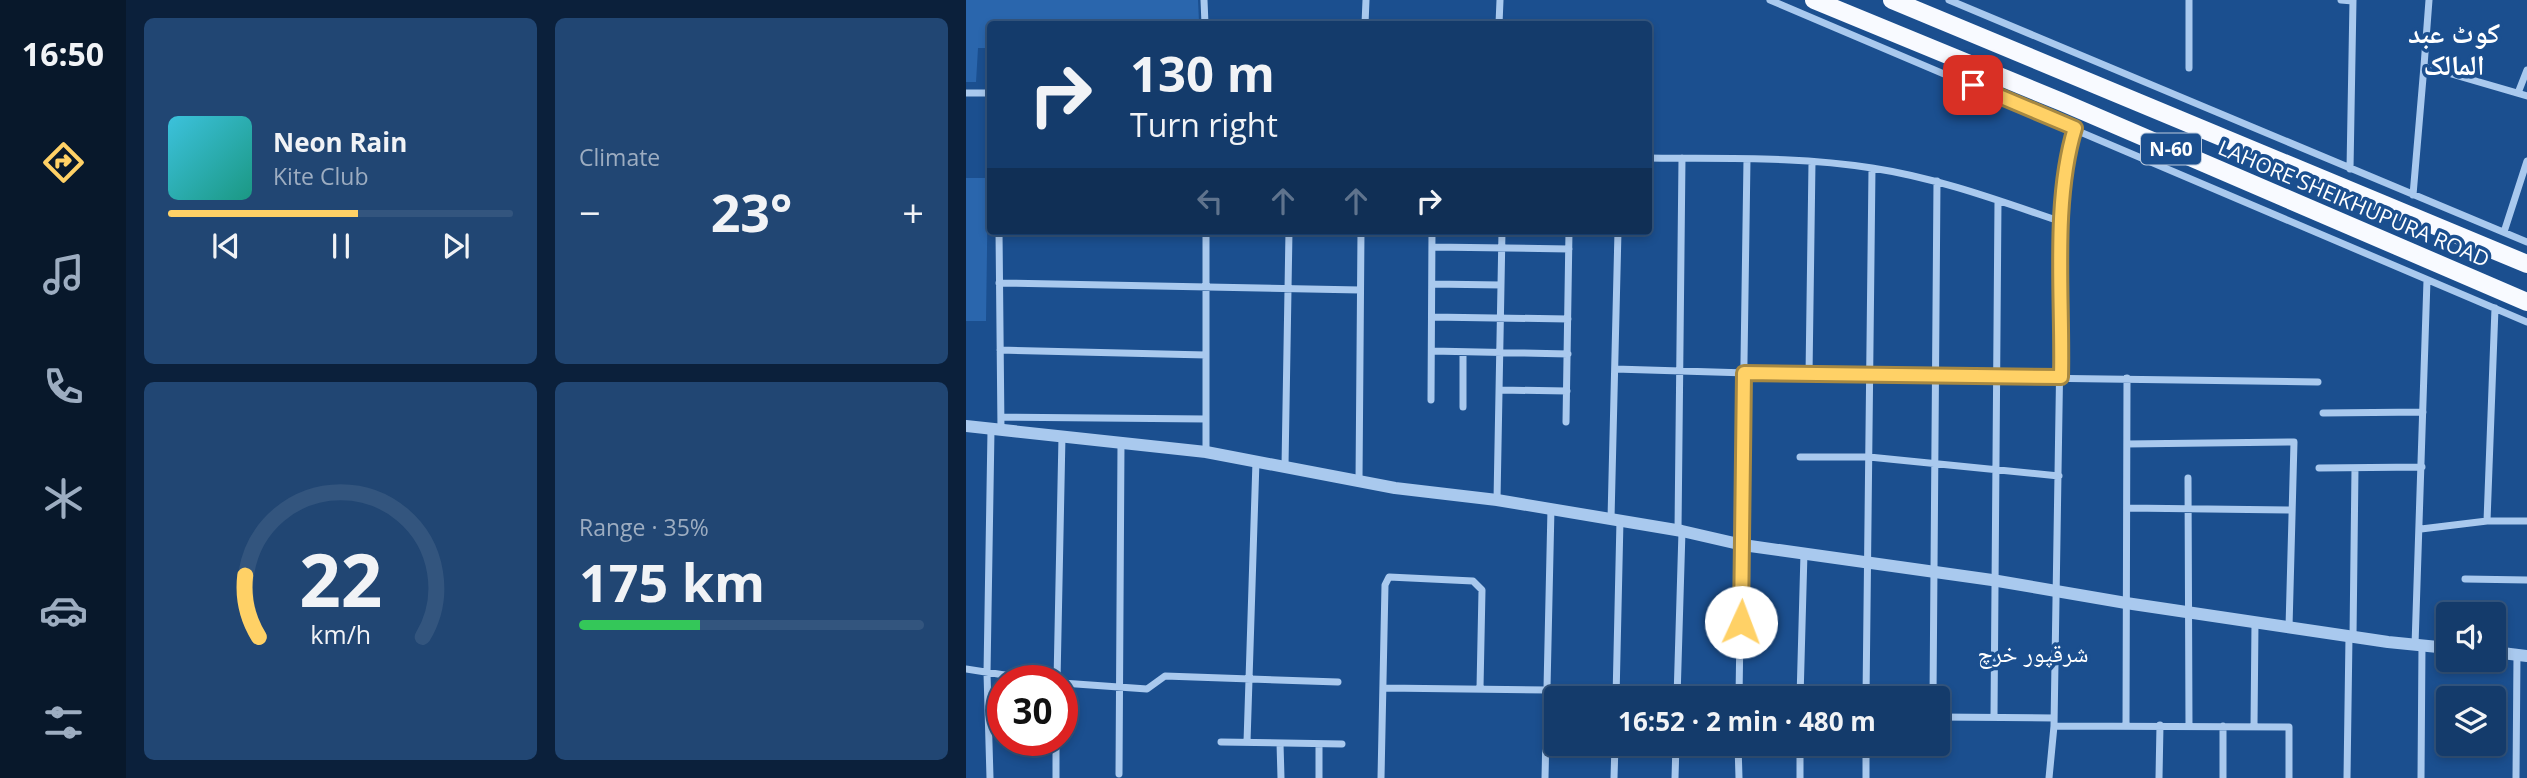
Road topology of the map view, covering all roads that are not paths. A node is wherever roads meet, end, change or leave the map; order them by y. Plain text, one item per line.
1 (1205, 0) edge
2 (1366, 0) edge
3 (1500, 0) edge
4 (1770, 0) edge
5 (1814, 0) edge
6 (1892, 0) edge
7 (1949, 0) edge
8 (2189, 0) edge
9 (2341, 0) edge
10 (2353, 0) edge
11 (2429, 0) edge
12 (1205, 21) edge
13 (1365, 21) edge
14 (1499, 21) edge
15 (2424, 66) junction
16 (2189, 68) dead end
17 (2527, 70) edge
18 (966, 93) edge
19 (987, 93) edge
20 (2518, 93) junction
21 (2527, 96) edge
22 (2075, 128) junction
23 (1652, 158) edge
24 (1682, 159) junction
25 (1747, 159) junction
26 (2527, 161) edge
27 (1812, 162) junction
28 (1872, 168) junction
29 (2350, 169) junction
30 (1937, 181) junction
31 (2413, 195) junction
32 (1998, 201) junction
33 (2062, 222) junction
34 (2504, 232) junction
35 (999, 235) edge
36 (1206, 235) edge
37 (1289, 235) edge
38 (1361, 235) edge
39 (1432, 235) edge
40 (1502, 235) edge
41 (1569, 235) edge
42 (1618, 235) edge
43 (2527, 242) edge
44 (1432, 247) junction
45 (1502, 249) junction
46 (1569, 249) junction
47 (2527, 264) edge
48 (2427, 280) junction
49 (999, 283) junction
50 (1432, 284) junction
51 (1501, 285) junction
52 (1206, 286) junction
53 (1288, 289) junction
54 (1360, 290) junction
55 (2527, 302) edge
56 (2495, 308) junction
57 (1432, 317) junction
58 (1501, 318) junction
59 (1568, 319) junction
60 (2527, 322) edge
61 (1000, 350) junction
62 (1432, 351) junction
63 (1463, 352) junction
64 (1501, 352) junction
65 (1568, 354) junction
66 (1206, 355) junction
67 (1615, 369) junction
68 (1679, 371) junction
69 (1744, 373) junction
70 (1809, 375) junction
71 (1935, 375) junction
72 (1869, 376) junction
73 (1995, 377) junction
74 (2061, 377) junction
75 (2127, 378) junction
76 (2318, 382) dead end
77 (1500, 390) junction
78 (1567, 390) junction
79 (1431, 400) dead end
80 (1463, 407) dead end
81 (2423, 412) junction
82 (2323, 413) dead end
83 (1206, 419) junction
84 (1566, 422) dead end
85 (966, 426) edge
86 (997, 426) junction
87 (1062, 436) junction
88 (1121, 443) junction
89 (2127, 444) junction
90 (1206, 452) junction
91 (1800, 457) dead end
92 (1869, 457) junction
93 (1256, 461) junction
94 (1934, 462) junction
95 (1285, 466) junction
96 (2422, 467) junction
97 (1994, 468) junction
98 (2319, 468) dead end
99 (2355, 468) junction
100 (2059, 476) junction
101 (2188, 478) dead end
102 (1359, 481) junction
103 (1497, 500) junction
104 (1550, 508) junction
105 (2127, 508) junction
106 (2188, 508) junction
107 (2292, 510) junction
108 (1616, 519) junction
109 (2487, 521) junction
110 (2527, 522) edge
111 (2421, 529) junction
112 (1680, 530) junction
113 (1743, 545) junction
114 (1804, 553) junction
115 (1868, 562) junction
116 (1932, 572) junction
117 (2465, 579) dead end
118 (1992, 580) junction
119 (2527, 580) edge
120 (2057, 591) junction
121 (2126, 603) junction
122 (2188, 613) junction
123 (2255, 622) junction
124 (2289, 627) junction
125 (2351, 637) junction
126 (2419, 645) junction
127 (2436, 647) edge
128 (2522, 655) edge
129 (988, 665) edge
130 (1057, 665) edge
131 (966, 669) edge
132 (987, 673) edge
133 (1249, 679) junction
134 (1338, 682) dead end
135 (1078, 684) edge
136 (1547, 686) edge
137 (1616, 686) edge
138 (1677, 686) edge
139 (1738, 686) edge
140 (1800, 686) edge
141 (1866, 686) edge
142 (1934, 686) edge
143 (1118, 688) junction
144 (1384, 688) junction
145 (1480, 688) junction
146 (1544, 690) edge
147 (1950, 717) edge
148 (1994, 717) junction
149 (2054, 722) junction
150 (2126, 725) junction
151 (2160, 725) junction
152 (2189, 726) junction
153 (2223, 726) junction
154 (2254, 726) junction
155 (1221, 742) dead end
156 (1247, 742) junction
157 (1280, 743) junction
158 (1319, 744) junction
159 (1342, 744) dead end
160 (990, 756) edge
161 (1056, 756) edge
162 (1546, 756) edge
163 (1615, 756) edge
164 (1676, 756) edge
165 (1738, 756) edge
166 (1800, 756) edge
167 (1866, 756) edge
168 (1119, 774) dead end
169 (990, 778) edge
170 (1056, 778) edge
171 (1281, 778) edge
172 (1319, 778) edge
173 (1381, 778) edge
174 (1545, 778) edge
175 (1614, 778) edge
176 (1675, 778) edge
177 (1739, 778) edge
178 (1800, 778) edge
179 (1866, 778) edge
180 (2049, 778) edge
181 (2159, 778) edge
182 (2223, 778) edge
183 (2289, 778) edge
184 (2347, 778) edge
185 (2421, 778) edge
186 (2516, 778) edge

1 - 12 street
2 - 13 street
3 - 14 street
4 - 22 street
5 - 55 highway, LAHORE SHEIKHUPURA ROAD / N-60
6 - 47 highway, LAHORE SHEIKHUPURA ROAD / N-60
7 - 29 street
8 - 16 street
9 - 10 street
10 - 29 street
11 - 15 street
15 - 20 street
15 - 31 street
17 - 20 street
18 - 19 street
20 - 21 street
22 - 33 street
22 - 48 street
23 - 24 street
24 - 25 street
24 - 68 street
25 - 27 street
25 - 69 street
26 - 34 street
27 - 28 street
27 - 70 street
28 - 30 street
28 - 72 street
29 - 31 street
30 - 32 street
30 - 71 street
31 - 34 street
32 - 33 street
32 - 73 street
33 - 74 street
34 - 43 street
35 - 49 street
36 - 52 street
37 - 53 street
38 - 54 street
39 - 44 street
40 - 45 street
41 - 46 street
42 - 67 street
44 - 45 street
44 - 50 street
45 - 46 street
45 - 51 street
46 - 59 street
48 - 56 street
48 - 81 street
49 - 52 street
49 - 61 street
50 - 51 street
50 - 57 street
51 - 58 street
52 - 53 street
52 - 66 street
53 - 54 street
53 - 95 street
54 - 102 street
56 - 60 street
56 - 109 street
57 - 58 street
57 - 62 street
58 - 59 street
58 - 64 street
59 - 65 street
61 - 66 street
61 - 86 street
62 - 63 street
62 - 79 street
63 - 64 street
63 - 80 street
64 - 65 street
64 - 77 street
65 - 78 street
66 - 83 street
67 - 68 street
67 - 108 street
68 - 69 street
68 - 112 street
69 - 70 street
69 - 113 street
70 - 72 street
71 - 72 street
71 - 73 street
71 - 94 street
72 - 92 street
73 - 74 street
73 - 97 street
74 - 75 street
74 - 100 street
75 - 76 street
75 - 89 street
77 - 78 street
77 - 103 street
78 - 84 street
81 - 82 street
81 - 96 street
83 - 86 street
83 - 90 street
85 - 86 street
86 - 87 street
86 - 129 street
87 - 88 street
87 - 130 street
88 - 90 street
88 - 143 street
89 - 105 street
89 - 107 street
90 - 93 street
91 - 92 street
92 - 94 street
92 - 115 street
93 - 95 street
93 - 133 street
94 - 97 street
94 - 116 street
95 - 102 street
96 - 99 street
96 - 111 street
97 - 100 street
97 - 118 street
98 - 99 street
99 - 125 street
100 - 120 street
101 - 106 street
102 - 103 street
103 - 104 street
104 - 108 street
104 - 136 street
105 - 106 street
105 - 121 street
106 - 107 street
106 - 122 street
107 - 124 street
108 - 112 street
108 - 137 street
109 - 110 street
109 - 111 street
111 - 126 street
112 - 113 street
112 - 138 street
113 - 114 street
113 - 139 street
114 - 115 street
114 - 140 street
115 - 116 street
115 - 141 street
116 - 118 street
116 - 142 street
117 - 119 street
118 - 120 street
118 - 148 street
120 - 121 street
120 - 149 street
121 - 122 street
121 - 150 street
122 - 123 street
122 - 152 street
123 - 124 street
123 - 154 street
124 - 125 street
125 - 126 street
125 - 184 street
126 - 127 street
126 - 185 street
128 - 186 street
131 - 132 street
133 - 134 street
133 - 143 street
133 - 156 street
135 - 143 street
143 - 168 street
144 - 145 street
144 - 145 street
144 - 173 street
145 - 146 street
147 - 148 street
148 - 149 street
149 - 150 street
149 - 180 street
150 - 151 street
151 - 152 street
151 - 181 street
152 - 153 street
153 - 154 street
153 - 182 street
154 - 183 street
155 - 156 street
156 - 157 street
157 - 158 street
157 - 171 street
158 - 159 street
158 - 172 street
160 - 169 street
161 - 170 street
162 - 174 street
163 - 175 street
164 - 176 street
165 - 177 street
166 - 178 street
167 - 179 street

